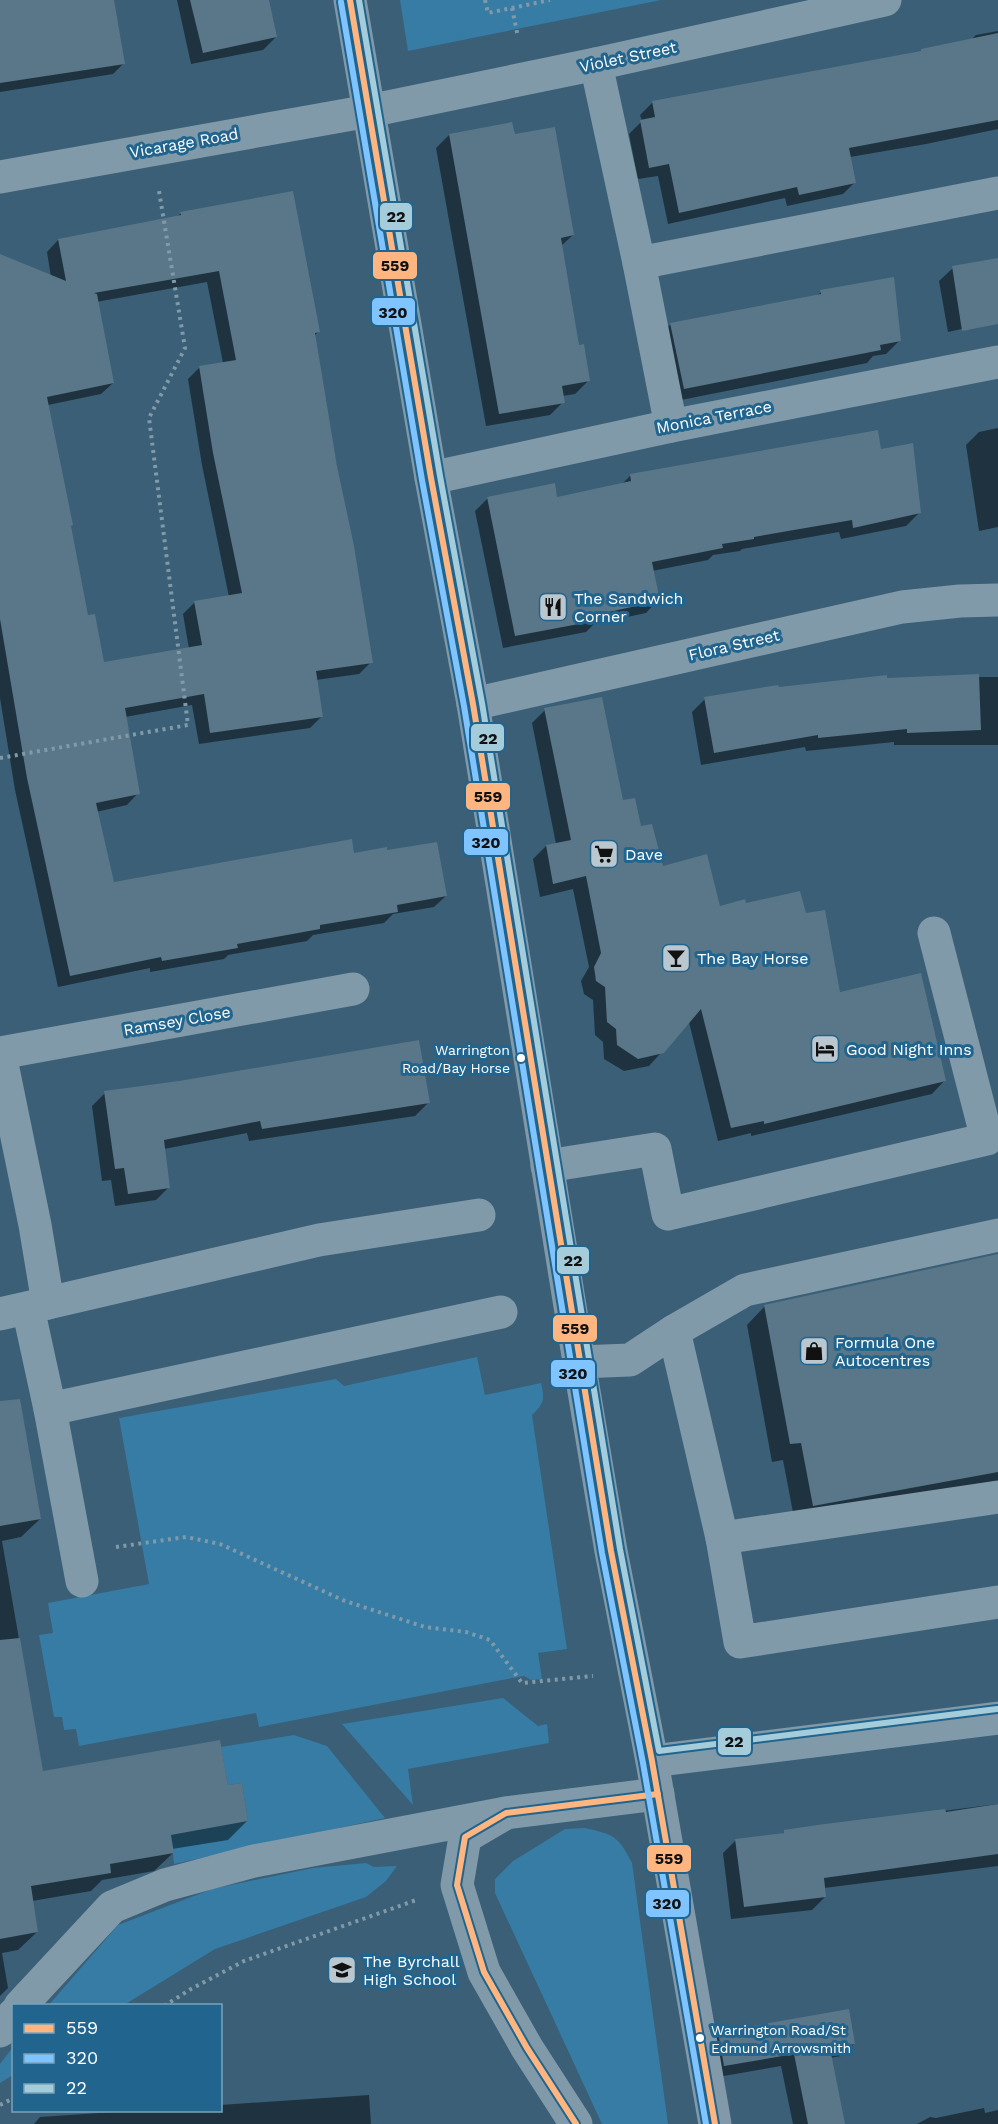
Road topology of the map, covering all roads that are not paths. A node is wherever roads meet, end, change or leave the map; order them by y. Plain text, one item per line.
1 (350, 0) edge
2 (885, 0) edge
3 (596, 64) junction
4 (369, 111) junction
5 (0, 177) edge
6 (998, 193) edge
7 (639, 263) junction
8 (998, 362) edge
9 (671, 426) junction
10 (431, 478) junction
11 (998, 600) edge
12 (472, 704) junction
13 (934, 933) dead end
14 (353, 989) dead end
15 (0, 1054) edge
16 (547, 1166) junction
17 (479, 1215) dead end
18 (998, 1235) edge
19 (25, 1308) edge
20 (501, 1312) dead end
21 (674, 1331) junction
22 (579, 1362) junction
23 (50, 1409) junction
24 (998, 1497) edge
25 (722, 1538) junction
26 (80, 1567) road end
27 (998, 1602) edge
28 (998, 1718) edge
29 (652, 1761) junction
30 (658, 1794) junction
31 (506, 1813) junction
32 (22, 2004) edge
33 (12, 2016) edge
34 (0, 2031) edge
35 (576, 2124) edge
36 (715, 2124) edge

1 - 4 main road
2 - 3 street, Violet Street
3 - 4 street, Violet Street
3 - 7 street
4 - 5 street, Vicarage Road
4 - 10 main road
6 - 7 street
7 - 9 street
8 - 9 street, Monica Terrace
9 - 10 street, Monica Terrace
10 - 12 main road
11 - 12 street, Flora Street
12 - 16 main road
13 - 16 street
14 - 15 street, Ramsey Close
15 - 19 street
16 - 22 main road
17 - 19 street
18 - 21 street
19 - 23 street
20 - 23 street
21 - 22 street
21 - 25 street
22 - 29 main road
23 - 26 street
24 - 25 street
25 - 27 street
28 - 29 street
29 - 30 main road
30 - 31 street
30 - 36 main road
31 - 32 street
31 - 35 street
33 - 34 street

